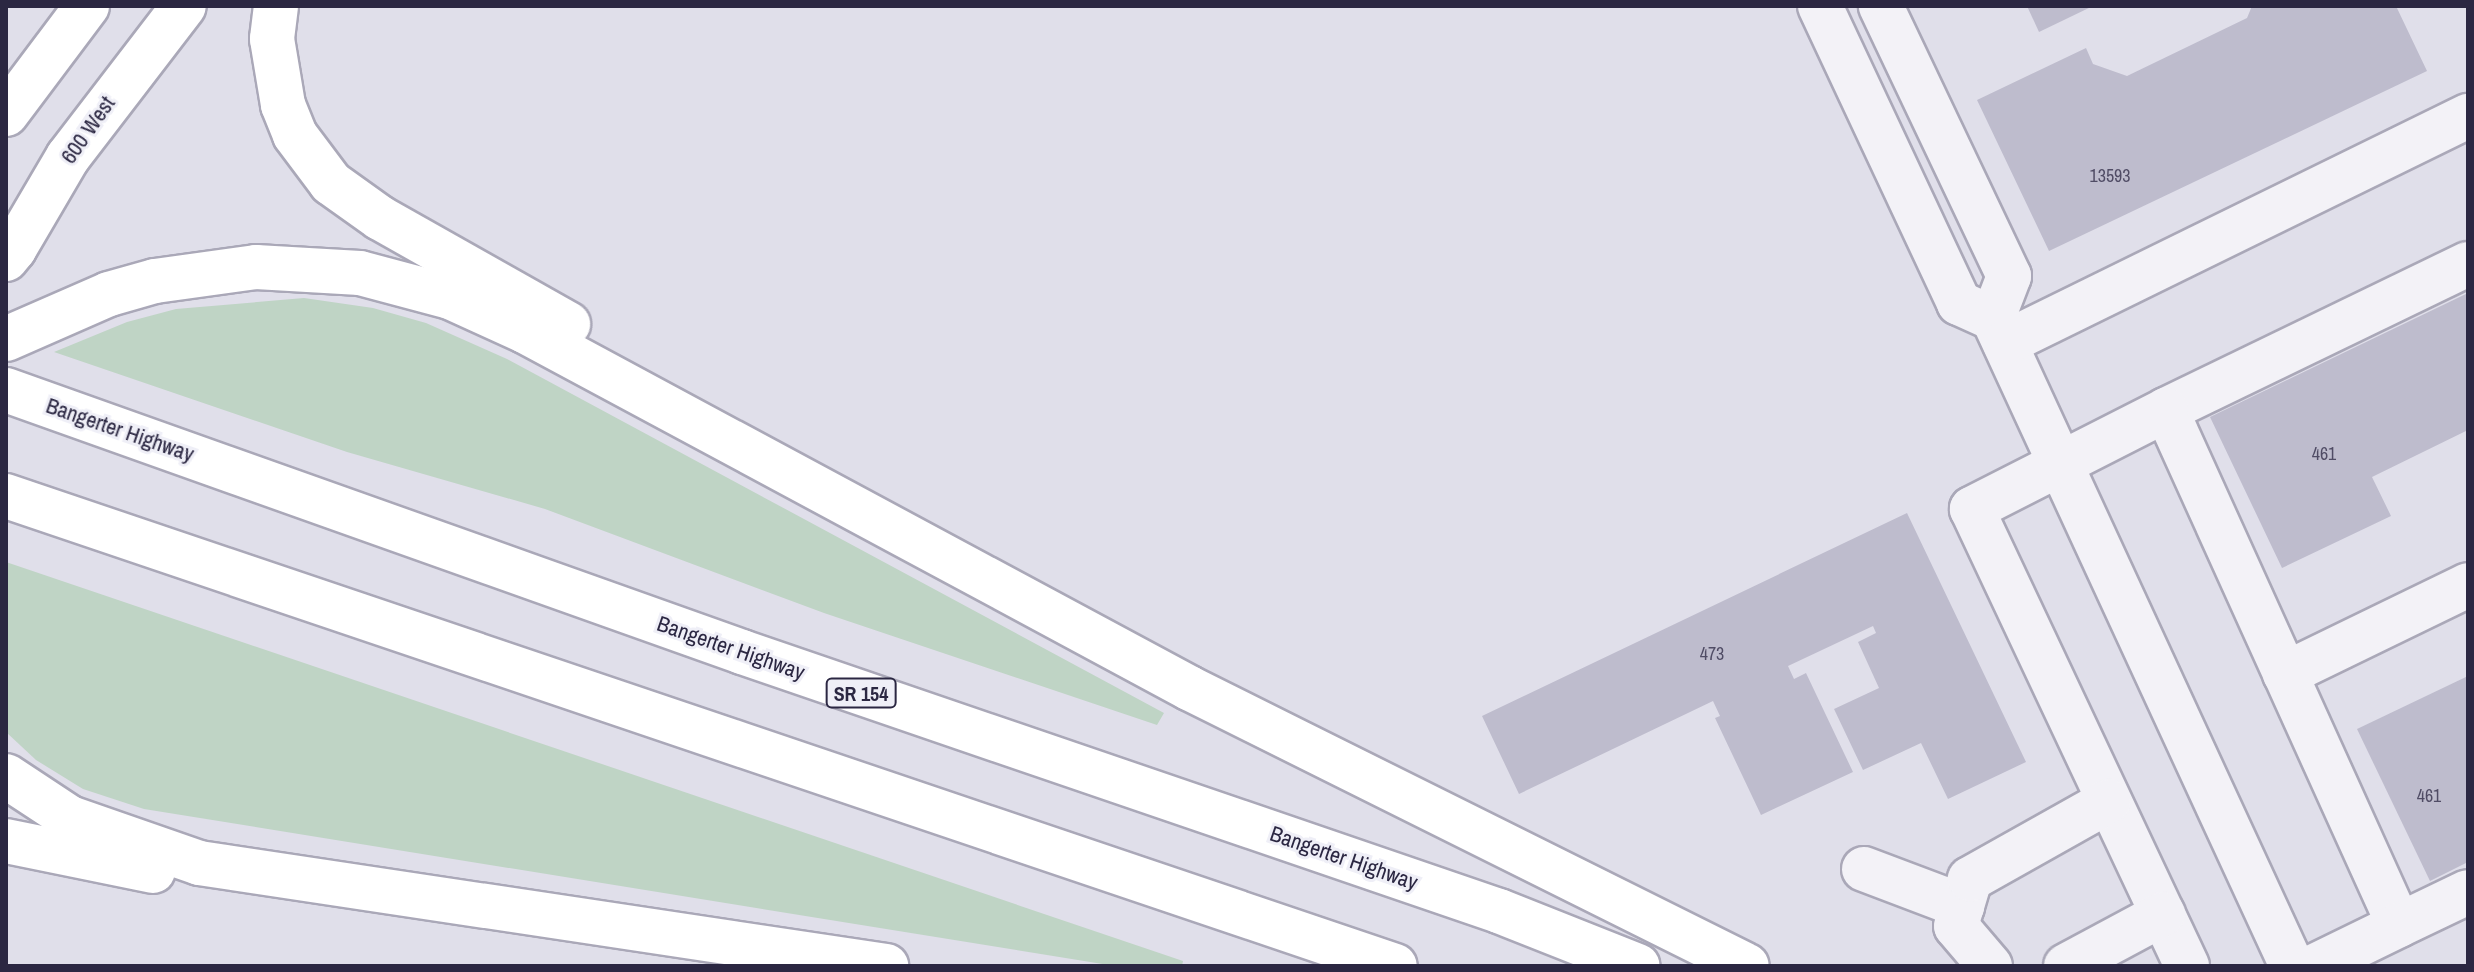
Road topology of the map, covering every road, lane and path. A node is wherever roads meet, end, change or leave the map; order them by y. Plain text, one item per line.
1 (87, 6) edge
2 (184, 6) edge
3 (276, 6) edge
4 (1820, 6) edge
5 (1881, 6) edge
6 (1913, 74) junction
7 (1864, 100) junction
8 (6, 114) edge
9 (2468, 116) edge
10 (9, 257) edge
11 (2468, 264) edge
12 (1999, 330) junction
13 (6, 339) edge
14 (6, 390) edge
15 (2166, 410) junction
16 (720, 438) junction
17 (2062, 463) junction
18 (16, 499) edge
19 (2468, 585) edge
20 (2285, 674) junction
21 (6, 776) edge
22 (2109, 801) junction
23 (6, 841) edge
24 (199, 863) junction
25 (1864, 869) dead end
26 (2468, 892) edge
27 (1962, 906) junction
28 (2163, 914) junction
29 (2399, 925) junction
30 (886, 966) edge
31 (1395, 966) edge
32 (1638, 966) edge
33 (1747, 966) edge
34 (1990, 966) edge
35 (2066, 966) edge
36 (2187, 966) edge
37 (2292, 966) edge
38 (2315, 966) edge

1 - 8 main road
2 - 10 main road, 600 West
3 - 16 main road
4 - 7 lane
5 - 6 lane
6 - 7 lane
6 - 12 lane
7 - 12 lane
9 - 12 lane
11 - 15 lane
12 - 17 lane
13 - 16 main road
14 - 32 main road, Bangerter Highway / SR 154
15 - 17 lane
15 - 20 lane
16 - 33 main road
17 - 22 lane
17 - 37 lane
18 - 31 main road
19 - 20 lane
20 - 29 lane
21 - 24 main road
22 - 27 lane
22 - 28 lane
23 - 24 main road
24 - 30 main road
25 - 27 lane
26 - 29 lane
27 - 34 lane
28 - 35 lane
28 - 36 lane
29 - 38 lane

